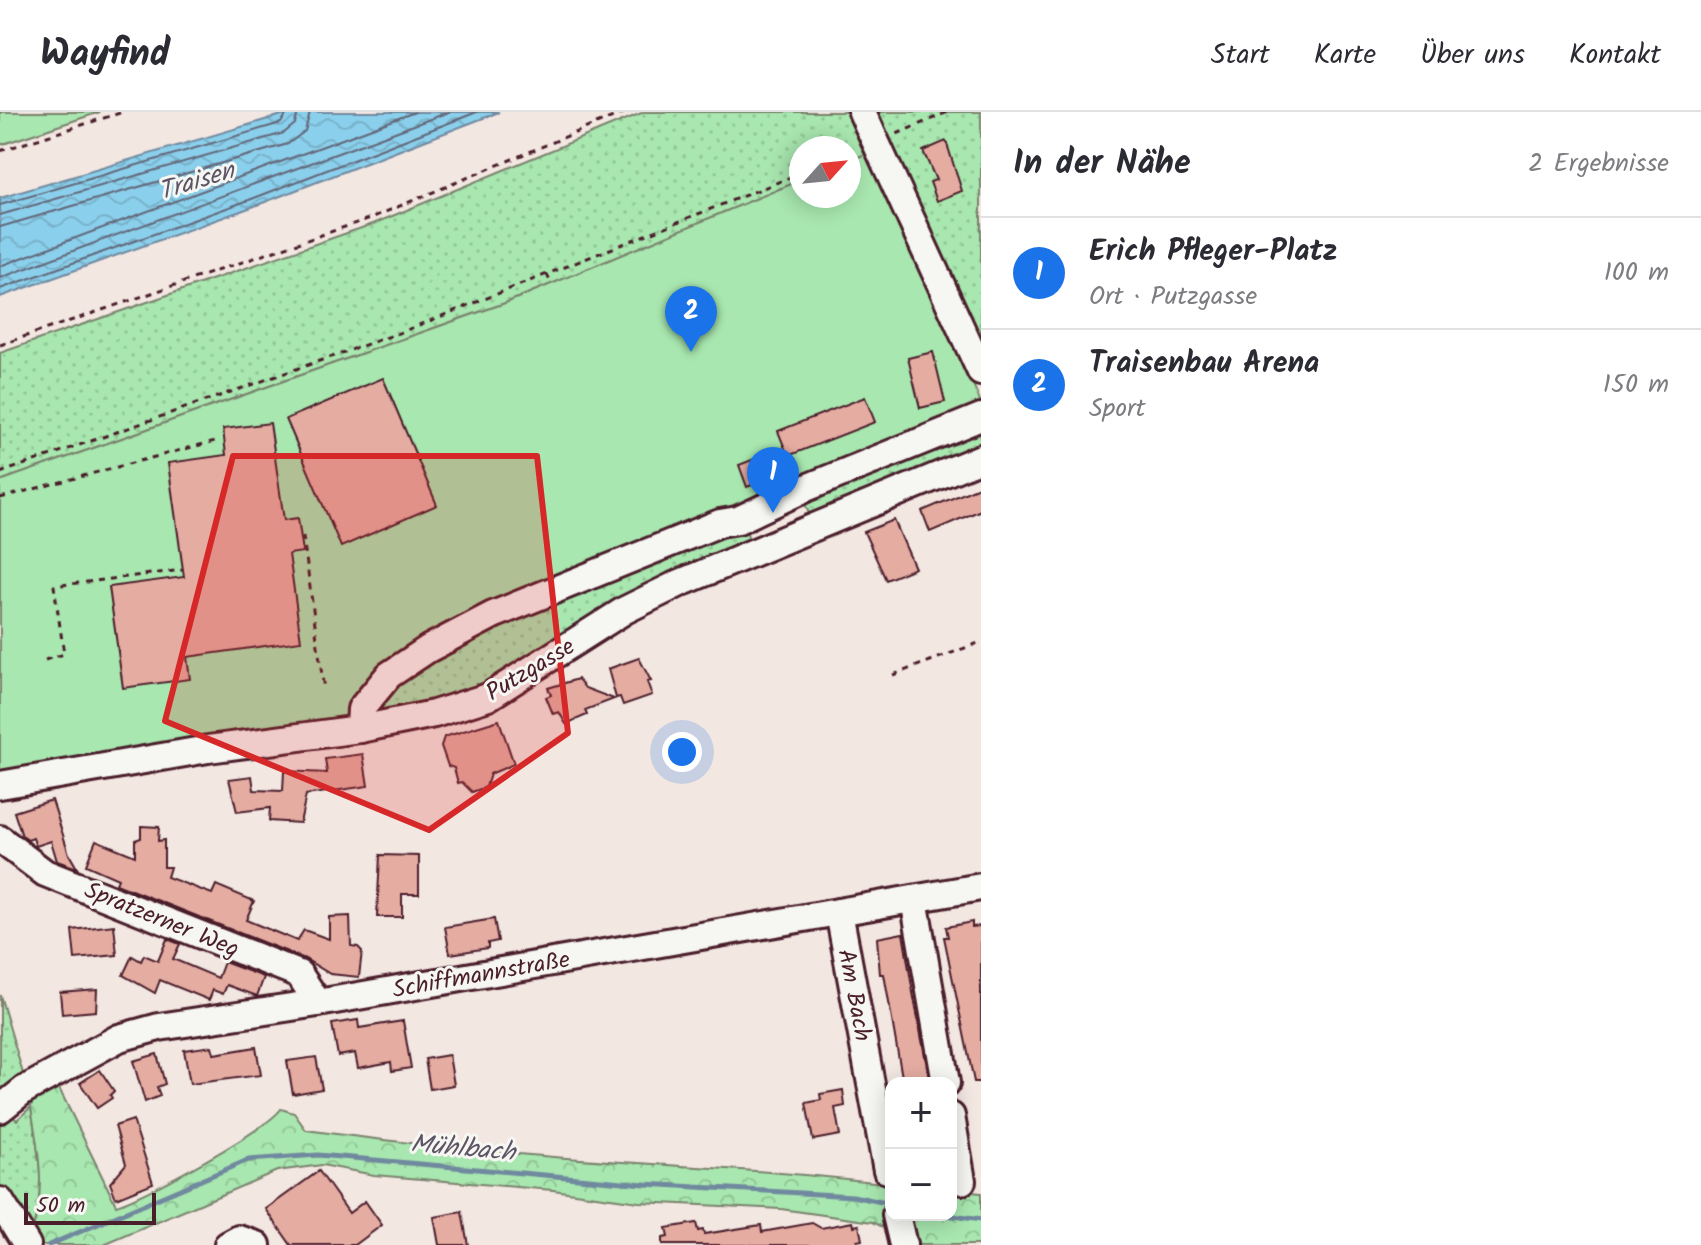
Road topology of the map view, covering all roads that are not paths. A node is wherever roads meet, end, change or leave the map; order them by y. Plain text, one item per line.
1 (862, 112) edge
2 (981, 372) edge
3 (981, 417) edge
4 (981, 458) edge
5 (791, 489) junction
6 (808, 530) junction
7 (360, 729) junction
8 (0, 785) edge
9 (0, 839) edge
10 (981, 887) edge
11 (914, 899) junction
12 (839, 912) junction
13 (318, 1003) junction
14 (945, 1077) edge
15 (0, 1109) edge
16 (957, 1144) edge
17 (885, 1153) edge
18 (965, 1181) edge
19 (0, 1201) edge
20 (898, 1221) edge
21 (22, 1234) edge
22 (228, 1245) edge
23 (257, 1245) edge
24 (903, 1245) edge

1 - 2 street
3 - 5 street
4 - 6 street, Putzgasse
5 - 6 street
5 - 7 street
6 - 7 street, Putzgasse
7 - 8 street, Putzgasse
9 - 13 street, Spratzerner Weg
10 - 11 street, Schiffmannstraße
11 - 12 street, Schiffmannstraße
11 - 14 street
12 - 13 street, Schiffmannstraße
12 - 17 street, Am Bach
13 - 15 street, Schiffmannstraße
16 - 18 street
19 - 21 street
20 - 24 street
22 - 23 street

